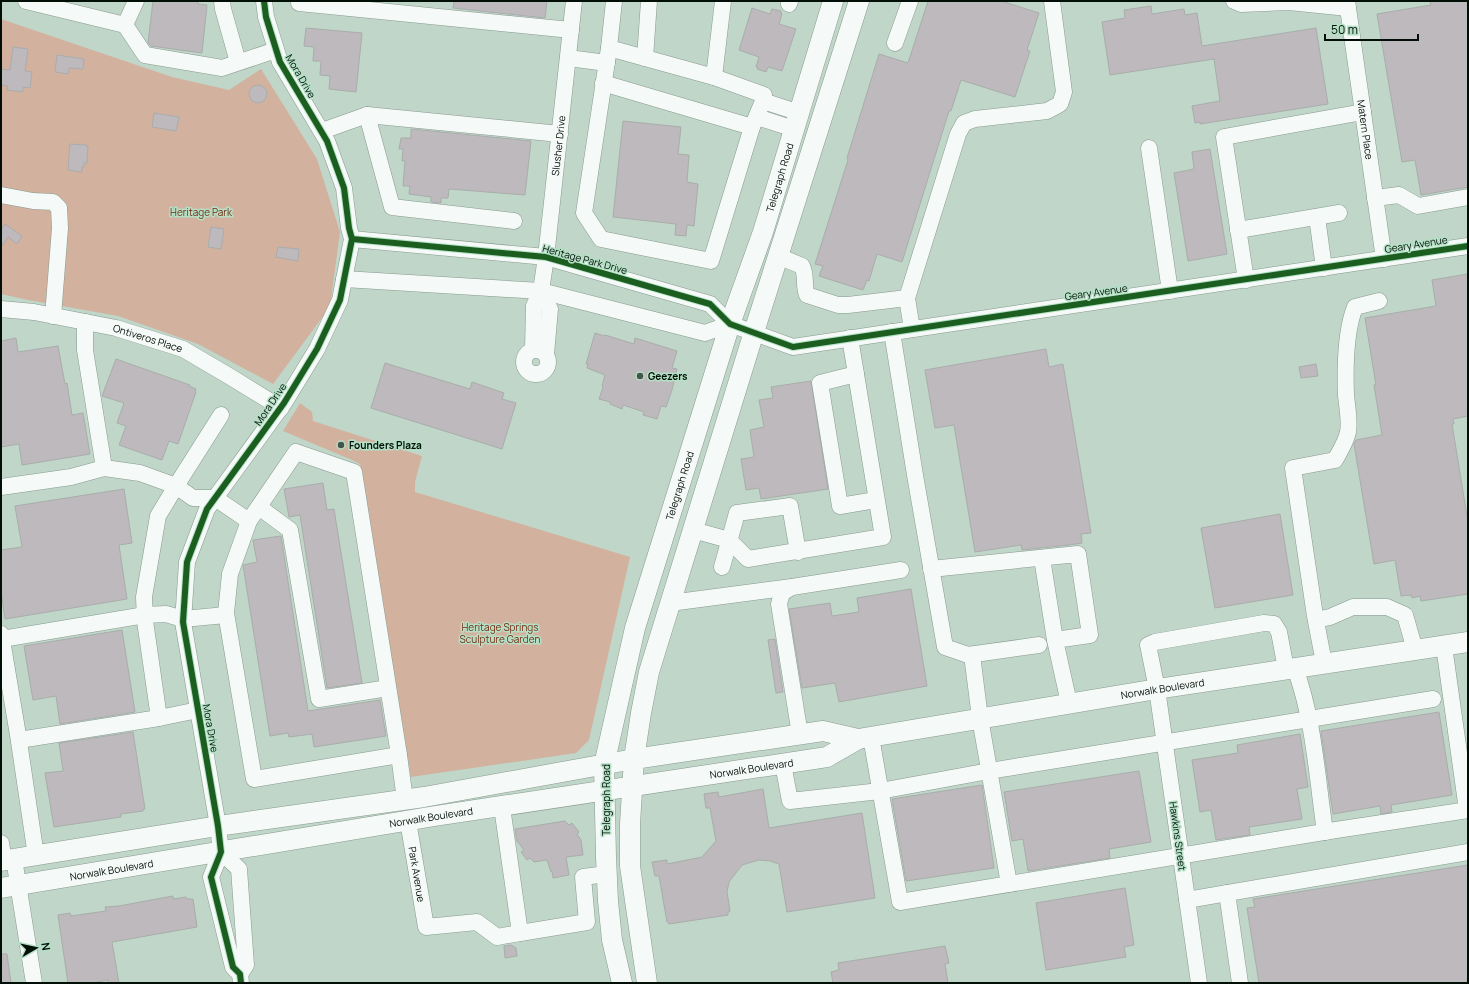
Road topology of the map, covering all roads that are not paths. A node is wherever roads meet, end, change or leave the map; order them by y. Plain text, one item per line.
1 (26, 1) edge
2 (136, 1) edge
3 (222, 1) edge
4 (264, 1) edge
5 (299, 1) edge
6 (574, 1) edge
7 (614, 1) edge
8 (649, 1) edge
9 (724, 1) edge
10 (833, 1) edge
11 (859, 1) edge
12 (910, 1) edge
13 (1052, 1) edge
14 (1234, 1) edge
15 (1347, 5) edge
16 (371, 6) edge
17 (125, 25) junction
18 (571, 30) junction
19 (895, 43) dead end
20 (276, 50) junction
21 (608, 56) junction
22 (568, 58) junction
23 (645, 58) junction
24 (238, 62) junction
25 (714, 77) junction
26 (604, 84) junction
27 (763, 101) junction
28 (1363, 112) junction
29 (367, 115) junction
30 (797, 121) junction
31 (754, 122) junction
32 (322, 131) junction
33 (560, 134) junction
34 (1149, 148) dead end
35 (1, 195) edge
36 (1468, 197) edge
37 (1375, 198) junction
38 (1339, 213) dead end
39 (1317, 217) junction
40 (514, 221) dead end
41 (1238, 230) junction
42 (352, 239) junction
43 (1468, 246) edge
44 (778, 256) junction
45 (546, 257) junction
46 (1384, 259) junction
47 (1324, 268) junction
48 (344, 279) junction
49 (1246, 280) junction
50 (541, 291) junction
51 (1170, 291) junction
52 (907, 298) junction
53 (1379, 302) dead end
54 (1, 309) edge
55 (53, 316) junction
56 (85, 322) junction
57 (730, 324) junction
58 (912, 329) junction
59 (754, 332) junction
60 (892, 332) junction
61 (850, 338) junction
62 (540, 352) dead end
63 (856, 374) junction
64 (281, 408) junction
65 (221, 415) dead end
66 (104, 468) junction
67 (176, 486) junction
68 (1, 488) edge
69 (215, 498) junction
70 (876, 500) junction
71 (259, 506) junction
72 (249, 521) junction
73 (693, 530) junction
74 (729, 540) junction
75 (798, 552) junction
76 (1042, 558) junction
77 (722, 567) dead end
78 (931, 569) junction
79 (901, 570) dead end
80 (796, 586) junction
81 (670, 603) junction
82 (145, 615) junction
83 (226, 615) junction
84 (183, 619) junction
85 (1316, 620) junction
86 (1, 637) edge
87 (1055, 640) junction
88 (1468, 642) edge
89 (1039, 645) dead end
90 (1444, 646) junction
91 (1415, 650) junction
92 (972, 655) junction
93 (1324, 663) junction
94 (1291, 668) junction
95 (388, 688) junction
96 (1156, 689) junction
97 (1433, 699) dead end
98 (1069, 703) junction
99 (198, 710) junction
100 (159, 718) junction
101 (980, 718) junction
102 (1310, 719) junction
103 (800, 735) junction
104 (864, 738) junction
105 (19, 740) junction
106 (1164, 742) junction
107 (399, 755) junction
108 (634, 759) junction
109 (783, 764) junction
110 (604, 765) junction
111 (989, 771) junction
112 (633, 786) junction
113 (604, 791) junction
114 (880, 791) junction
115 (405, 800) junction
116 (502, 807) junction
117 (1468, 810) edge
118 (408, 821) junction
119 (218, 826) junction
120 (1325, 832) junction
121 (221, 852) junction
122 (1468, 852) edge
123 (5, 856) edge
124 (36, 856) junction
125 (1181, 857) junction
126 (607, 874) junction
127 (1009, 884) junction
128 (10, 887) edge
129 (1227, 893) junction
130 (1187, 900) junction
131 (243, 925) junction
132 (224, 929) junction
133 (520, 933) junction
134 (241, 979) edge
135 (34, 983) edge
136 (622, 983) edge
137 (647, 983) edge
138 (1199, 983) edge
139 (1240, 983) edge

1 - 17 street
2 - 17 street
3 - 24 street
4 - 20 street, Mora Drive
5 - 16 street
6 - 18 street, Slusher Drive
7 - 21 street
8 - 23 street
9 - 25 street
10 - 30 main road, Telegraph Road
11 - 44 main road
12 - 19 street
13 - 52 street
14 - 15 street
15 - 28 street, Matern Place
16 - 18 street
17 - 24 street
18 - 22 street, Slusher Drive
20 - 24 street
20 - 32 street, Mora Drive
21 - 22 street
21 - 23 street
21 - 26 street
22 - 33 street, Slusher Drive
23 - 25 street
25 - 27 street
26 - 31 street
26 - 31 street
27 - 30 street
27 - 31 street
28 - 37 street, Matern Place
28 - 41 street
29 - 32 street
29 - 33 street
29 - 40 street
30 - 31 street
30 - 57 main road, Telegraph Road
32 - 42 street, Mora Drive
33 - 45 street, Slusher Drive
34 - 51 street
35 - 55 street
36 - 37 street
37 - 46 street, Matern Place
38 - 39 street
39 - 41 street
39 - 47 street
41 - 49 street
42 - 45 street, Heritage Park Drive
42 - 48 street, Mora Drive
43 - 46 street, Geary Avenue
44 - 52 street
44 - 59 main road
45 - 50 street, Slusher Drive
45 - 57 street, Heritage Park Drive
46 - 47 street, Geary Avenue
47 - 49 street, Geary Avenue
48 - 50 street
48 - 64 street, Mora Drive
49 - 51 street, Geary Avenue
50 - 57 street
50 - 62 street, Slusher Drive
51 - 58 street, Geary Avenue
52 - 58 street
53 - 85 street
54 - 55 street, Ontiveros Place
55 - 56 street, Ontiveros Place
56 - 64 street, Ontiveros Place
56 - 66 street
57 - 59 street, Geary Avenue
57 - 110 main road, Telegraph Road
58 - 60 street, Geary Avenue
59 - 61 street, Geary Avenue
59 - 73 main road
60 - 61 street, Geary Avenue
60 - 78 street
61 - 63 street
63 - 70 street
63 - 70 street
64 - 69 street, Mora Drive
65 - 67 street
66 - 67 street
66 - 68 street
67 - 69 street
67 - 82 street
69 - 72 street
69 - 84 street, Mora Drive
70 - 75 street
71 - 72 street
71 - 95 street
71 - 95 street
72 - 83 street
73 - 74 street
73 - 81 main road
74 - 75 street
74 - 75 street
74 - 77 street
76 - 78 street
76 - 87 street
76 - 87 street
78 - 92 street
79 - 80 street
80 - 81 street
80 - 103 street
81 - 108 main road
82 - 84 street
82 - 86 street
82 - 100 street
83 - 84 street
83 - 107 street
84 - 99 street, Mora Drive
85 - 91 street
85 - 93 street
86 - 105 street
87 - 98 street
88 - 90 main road, Norwalk Boulevard
89 - 92 street
90 - 91 main road, Norwalk Boulevard
90 - 117 street
91 - 93 main road, Norwalk Boulevard
92 - 101 street
93 - 94 main road, Norwalk Boulevard
94 - 96 main road, Norwalk Boulevard
94 - 96 street, Hawkins Street
94 - 102 street
95 - 107 street
96 - 98 main road, Norwalk Boulevard
96 - 106 street, Hawkins Street
97 - 102 street
98 - 101 main road, Norwalk Boulevard
99 - 100 street
99 - 119 street, Mora Drive
100 - 105 street
101 - 104 main road, Norwalk Boulevard
101 - 111 street
102 - 106 street
102 - 120 street
103 - 104 main road, Norwalk Boulevard
103 - 108 main road, Norwalk Boulevard
104 - 109 main road, Norwalk Boulevard
104 - 114 street
105 - 124 street
106 - 111 street
106 - 125 street, Hawkins Street
107 - 115 street
108 - 110 main road, Norwalk Boulevard
108 - 112 main road
109 - 112 main road, Norwalk Boulevard
109 - 114 street
110 - 113 main road, Telegraph Road
110 - 115 main road, Norwalk Boulevard
111 - 114 street
111 - 127 street
112 - 113 main road, Norwalk Boulevard
112 - 137 main road
113 - 116 main road, Norwalk Boulevard
113 - 126 main road, Telegraph Road
114 - 127 street
115 - 119 main road, Norwalk Boulevard
116 - 118 main road, Norwalk Boulevard
116 - 133 street
117 - 120 street
118 - 121 main road, Norwalk Boulevard
118 - 133 street, Park Avenue
119 - 121 street, Mora Drive
119 - 124 main road, Norwalk Boulevard
120 - 125 street
121 - 128 main road, Norwalk Boulevard
121 - 131 street
121 - 132 street
122 - 129 street
123 - 124 main road, Norwalk Boulevard
123 - 128 street
125 - 127 street
125 - 130 street, Hawkins Street
126 - 133 street
126 - 136 main road, Telegraph Road
128 - 135 street
129 - 130 street
129 - 139 street
130 - 138 street, Hawkins Street
131 - 132 street
131 - 134 street
132 - 134 street

